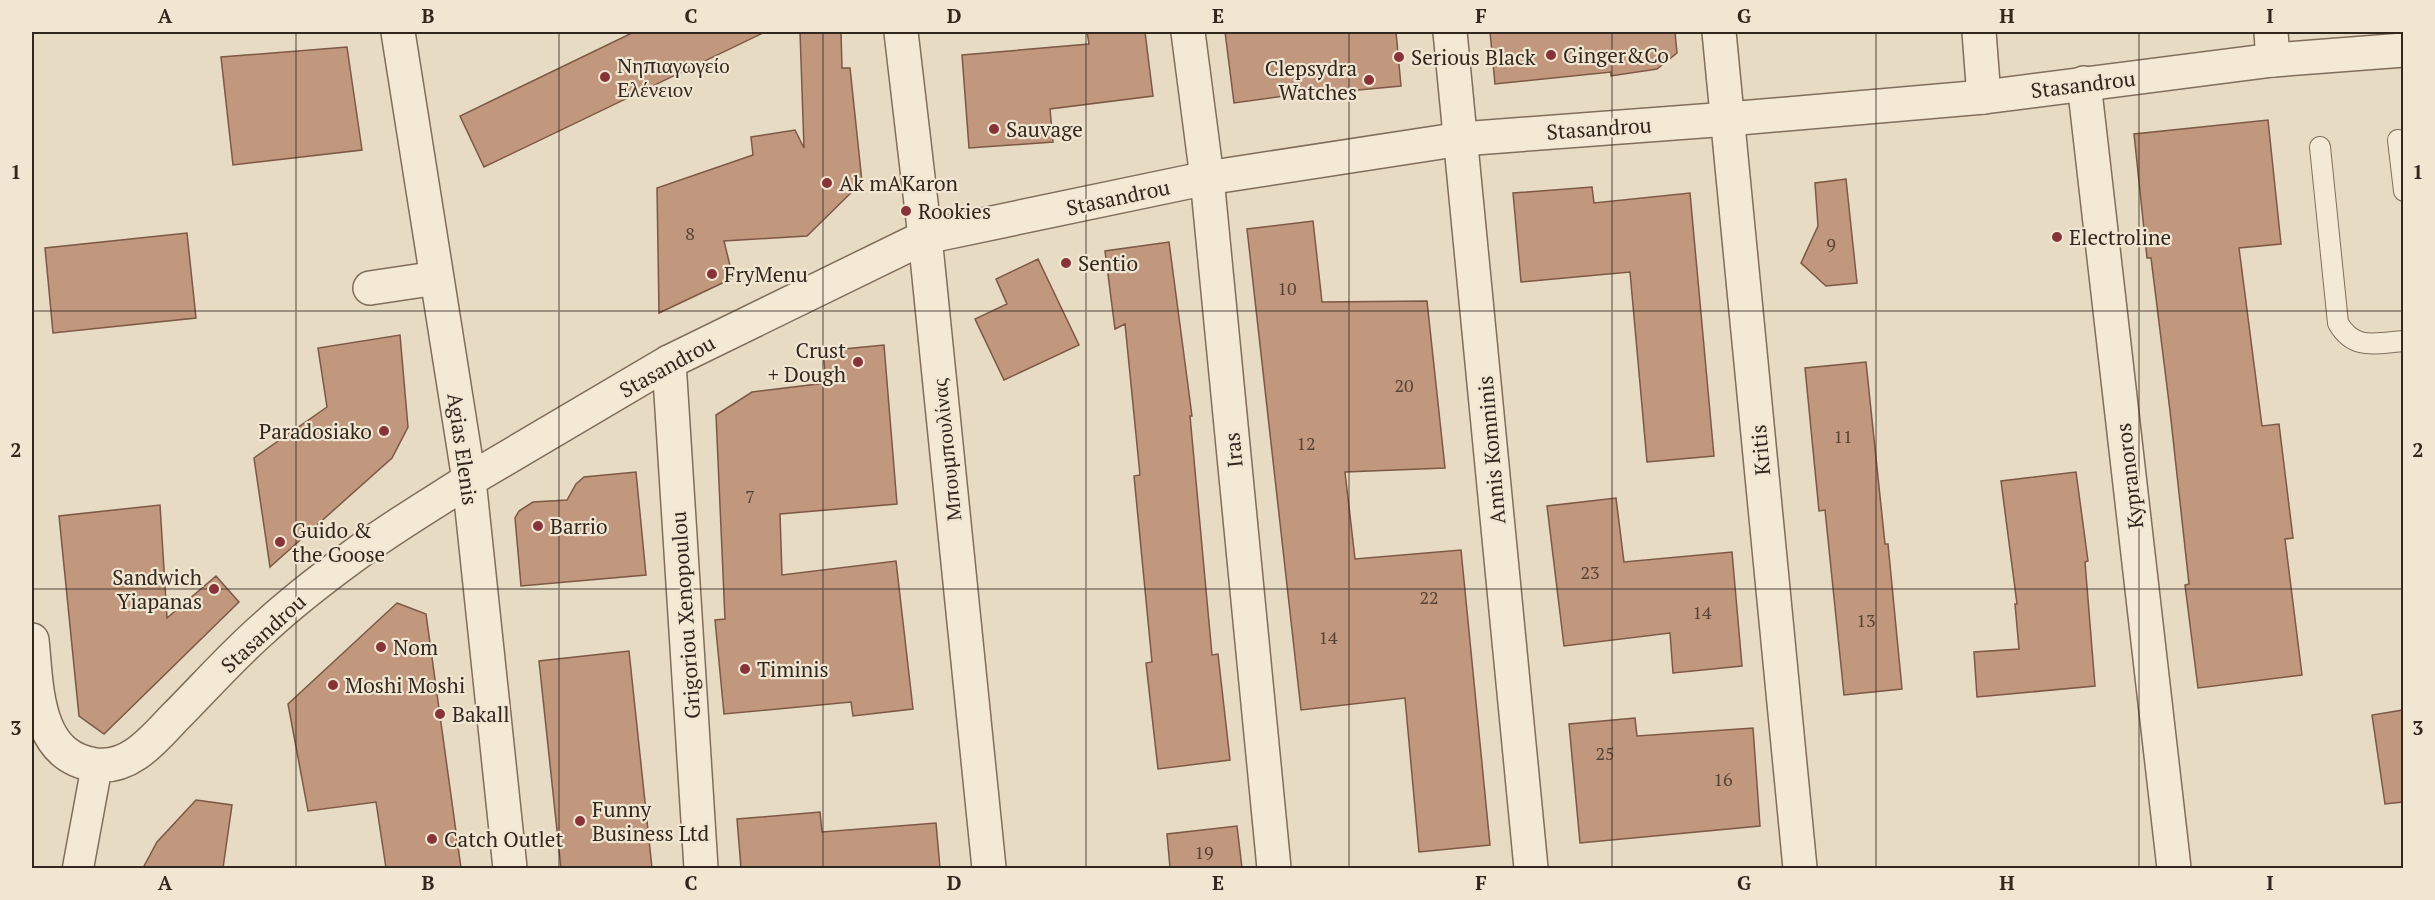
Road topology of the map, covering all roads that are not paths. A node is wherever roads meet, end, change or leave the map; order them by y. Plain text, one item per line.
1 (398, 32) edge
2 (902, 32) edge
3 (1188, 32) edge
4 (1450, 32) edge
5 (1719, 32) edge
6 (1979, 32) edge
7 (2272, 46) edge
8 (2403, 51) edge
9 (2084, 83) junction
10 (1984, 97) junction
11 (1728, 119) junction
12 (1461, 139) junction
13 (2398, 140) dead end
14 (2320, 147) dead end
15 (1207, 178) junction
16 (2403, 190) edge
17 (925, 237) junction
18 (437, 278) junction
19 (370, 288) dead end
20 (2403, 341) edge
21 (669, 362) junction
22 (469, 480) junction
23 (32, 640) edge
24 (97, 765) junction
25 (78, 868) edge
26 (510, 868) edge
27 (701, 868) edge
28 (988, 868) edge
29 (1274, 868) edge
30 (1531, 868) edge
31 (1793, 868) edge
32 (2174, 868) edge

1 - 18 street, Agias Elenis
2 - 17 street, Μπουμπουλίνας
3 - 15 street, Iras
4 - 12 street, Annis Komninis
5 - 11 street, Kritis
6 - 10 street
7 - 8 street, Stasandrou
7 - 9 street, Stasandrou
9 - 10 street, Stasandrou
9 - 32 street, Kypranoros
10 - 11 street, Stasandrou
11 - 12 street, Stasandrou
11 - 31 street, Kritis
12 - 15 street, Stasandrou
12 - 30 street, Annis Komninis
13 - 16 lane
14 - 20 lane
15 - 17 street, Stasandrou
15 - 29 street, Iras
17 - 21 street, Stasandrou
17 - 28 street, Μπουμπουλίνας
18 - 19 street
18 - 22 street, Agias Elenis
21 - 22 street, Stasandrou
21 - 27 street, Grigoriou Xenopoulou
22 - 24 street, Stasandrou
22 - 26 street, Agias Elenis
23 - 24 street
24 - 25 street

